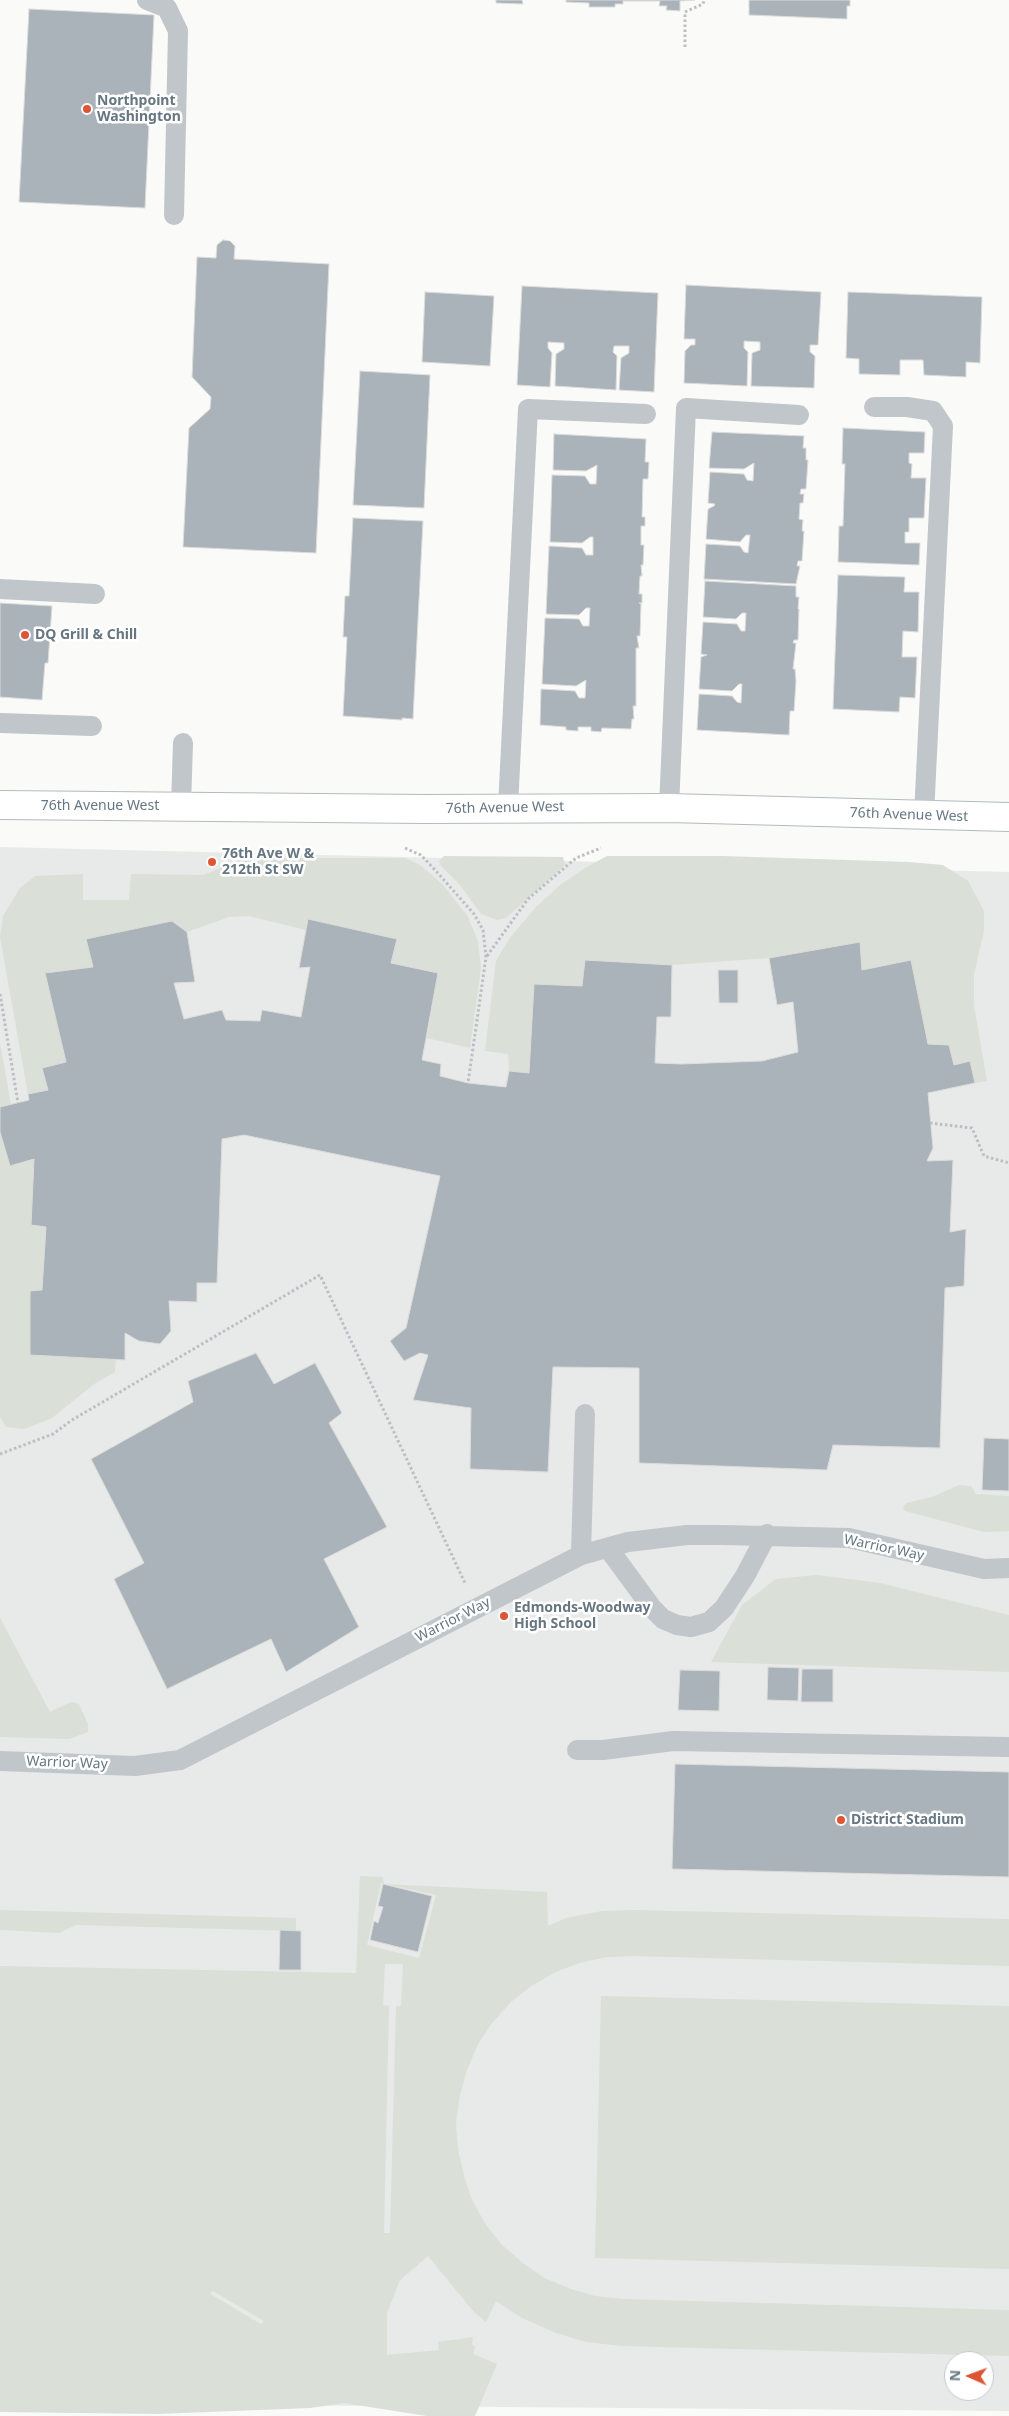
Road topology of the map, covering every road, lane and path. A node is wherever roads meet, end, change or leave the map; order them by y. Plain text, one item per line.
1 (147, 0) edge
2 (704, 0) edge
3 (685, 47) dead end
4 (174, 216) dead end
5 (874, 406) dead end
6 (646, 414) dead end
7 (799, 415) dead end
8 (0, 589) edge
9 (95, 594) dead end
10 (0, 723) edge
11 (92, 726) dead end
12 (183, 743) dead end
13 (0, 805) edge
14 (181, 806) junction
15 (508, 807) junction
16 (670, 808) junction
17 (924, 815) junction
18 (1009, 817) edge
19 (405, 848) dead end
20 (602, 848) dead end
21 (486, 957) junction
22 (0, 994) edge
23 (468, 1083) dead end
24 (18, 1103) dead end
25 (930, 1123) dead end
26 (1009, 1163) edge
27 (585, 1414) dead end
28 (0, 1454) edge
29 (767, 1534) junction
30 (608, 1548) junction
31 (581, 1555) junction
32 (1009, 1568) edge
33 (477, 1608) junction
34 (1009, 1747) edge
35 (576, 1750) dead end
36 (0, 1760) edge

1 - 4 lane
2 - 3 path
5 - 17 lane
6 - 15 lane
7 - 16 lane
8 - 9 lane
10 - 11 lane
12 - 14 lane
13 - 14 street, 76th Avenue West
14 - 15 street, 76th Avenue West
15 - 16 street, 76th Avenue West
16 - 17 street, 76th Avenue West
17 - 18 street, 76th Avenue West
19 - 21 path
20 - 21 path
21 - 23 path
22 - 24 path
25 - 26 path
27 - 31 lane
28 - 33 path
29 - 30 lane, Warrior Way
29 - 30 lane
29 - 32 lane, Warrior Way
30 - 31 lane, Warrior Way
31 - 33 lane, Warrior Way
33 - 36 lane, Warrior Way
34 - 35 lane

